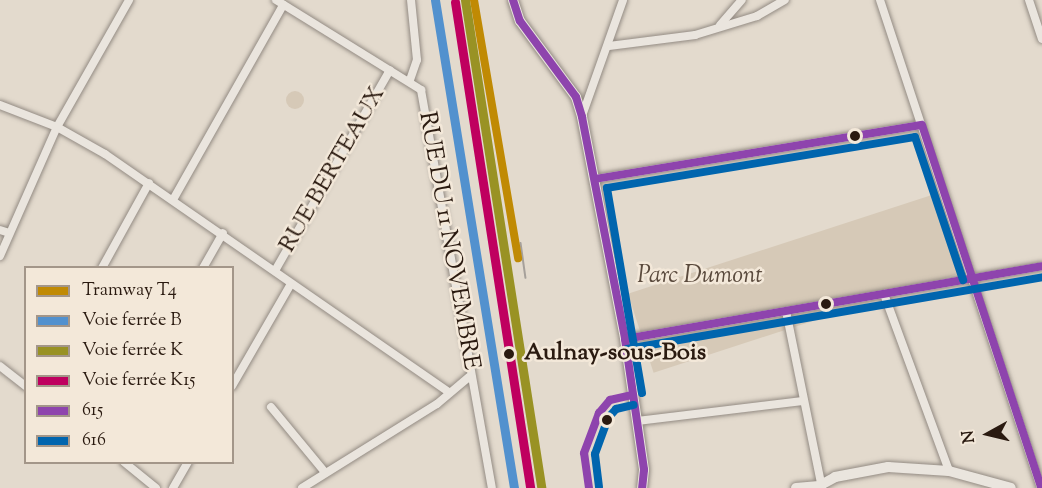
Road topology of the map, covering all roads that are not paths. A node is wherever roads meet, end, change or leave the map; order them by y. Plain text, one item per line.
1 (129, 0) edge
2 (411, 0) edge
3 (513, 0) edge
4 (623, 0) edge
5 (742, 0) edge
6 (785, 0) edge
7 (880, 0) edge
8 (1029, 0) edge
9 (280, 2) edge
10 (720, 26) junction
11 (1042, 39) edge
12 (609, 46) junction
13 (390, 70) junction
14 (410, 80) junction
15 (0, 105) edge
16 (582, 117) junction
17 (922, 125) junction
18 (57, 127) junction
19 (595, 179) junction
20 (149, 183) junction
21 (174, 198) junction
22 (0, 230) edge
23 (9, 233) junction
24 (222, 233) junction
25 (0, 256) edge
26 (103, 266) edge
27 (203, 266) edge
28 (1042, 266) edge
29 (276, 269) junction
30 (973, 277) junction
31 (291, 284) junction
32 (884, 294) junction
33 (786, 311) junction
34 (625, 339) junction
35 (0, 366) edge
36 (469, 377) junction
37 (234, 383) edge
38 (24, 384) edge
39 (449, 392) junction
40 (803, 401) junction
41 (271, 407) dead end
42 (637, 421) junction
43 (126, 464) edge
44 (187, 464) edge
45 (324, 471) junction
46 (949, 471) junction
47 (820, 487) edge
48 (156, 488) edge
49 (173, 488) edge
50 (302, 488) edge
51 (492, 488) edge
52 (642, 488) edge
53 (796, 488) edge
54 (1011, 488) edge
55 (1041, 488) edge

1 - 18 street
2 - 14 street, RUE DU 11 NOVEMBRE
3 - 16 street
4 - 12 street
5 - 10 street
6 - 10 street
7 - 17 street
8 - 11 street
9 - 13 street
9 - 21 street
10 - 12 street
12 - 16 street
13 - 14 street
13 - 29 street, RUE BERTEAUX
14 - 36 street, RUE DU 11 NOVEMBRE
15 - 18 street
16 - 19 street
17 - 19 street
17 - 30 street
18 - 20 street
18 - 23 street
19 - 34 street
20 - 21 street
20 - 26 street
21 - 24 street
22 - 23 street
23 - 25 street
24 - 27 street
24 - 29 street
28 - 30 street
29 - 31 street
30 - 32 street
30 - 55 street
31 - 37 street
31 - 39 street
32 - 33 street
32 - 46 street
33 - 34 street
33 - 40 street
34 - 42 street
35 - 38 street
36 - 39 street
36 - 51 street, RUE DU 11 NOVEMBRE
39 - 45 street
40 - 42 street
40 - 47 street
41 - 45 street
42 - 52 street
43 - 48 street
44 - 49 street
45 - 50 street
46 - 47 street
46 - 54 street
47 - 53 street

